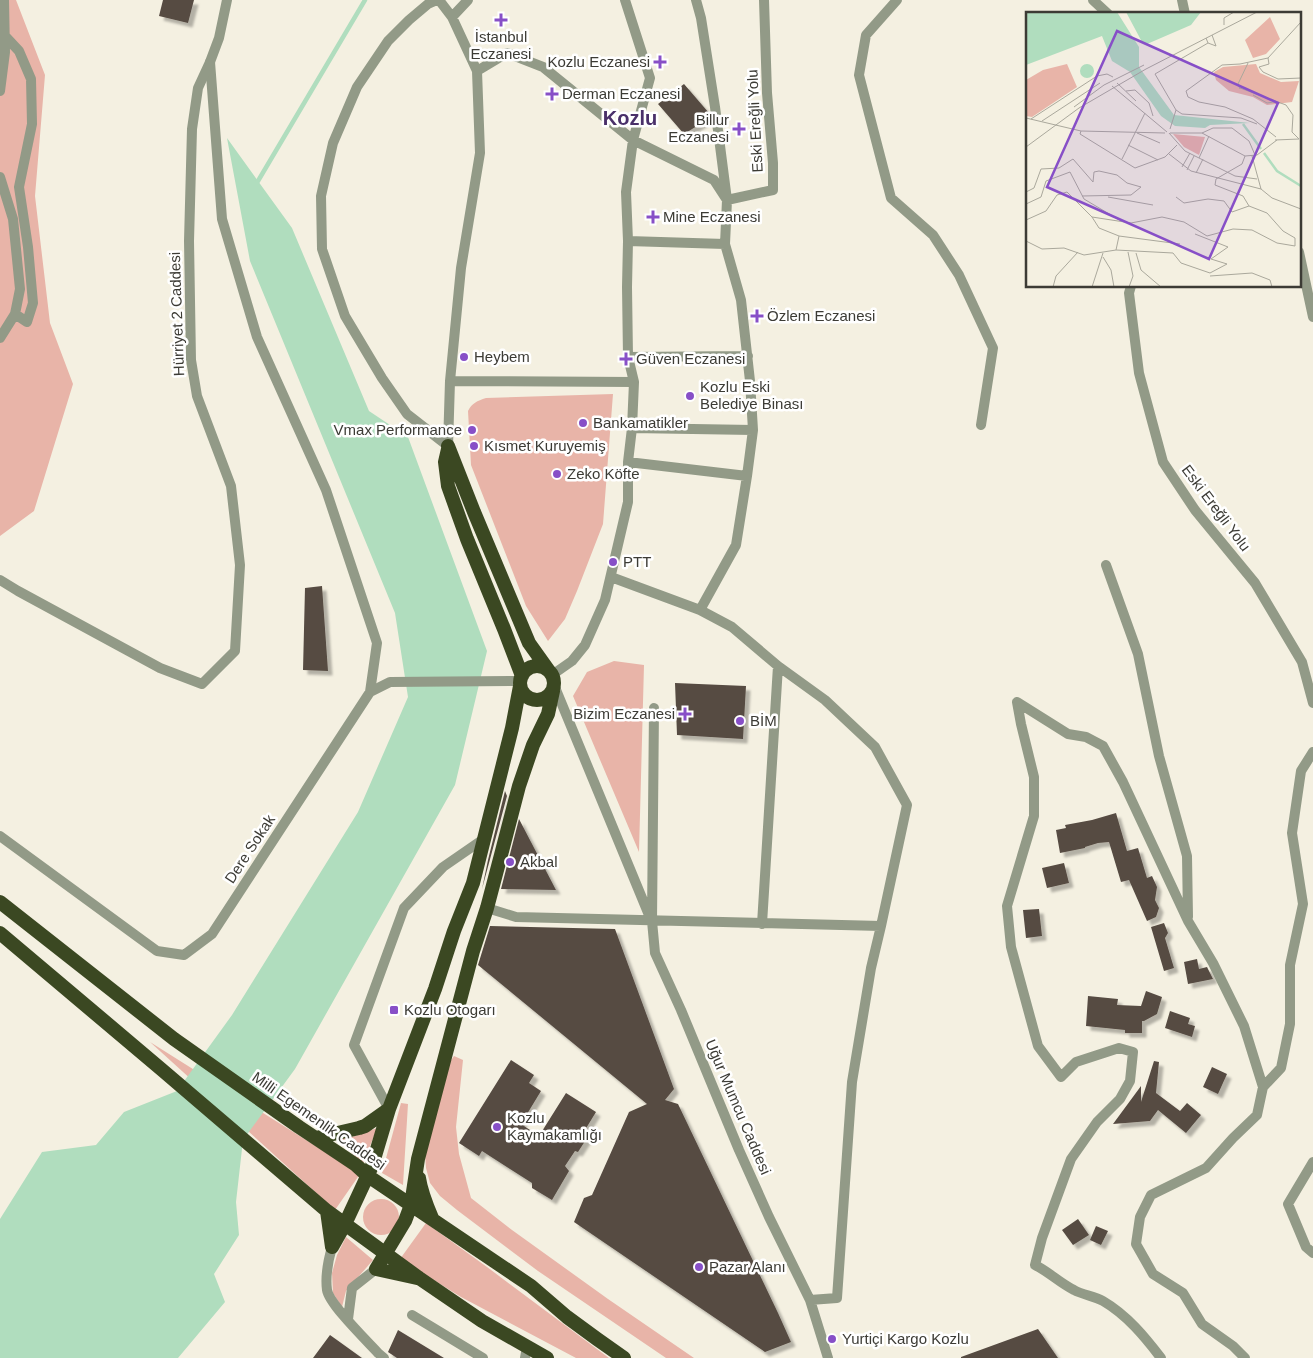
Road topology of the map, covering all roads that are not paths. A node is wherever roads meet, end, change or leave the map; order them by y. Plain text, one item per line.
1 (4, 0) edge
2 (227, 0) edge
3 (438, 0) edge
4 (468, 0) edge
5 (625, 0) edge
6 (696, 0) edge
7 (764, 0) edge
8 (897, 0) edge
9 (1093, 0) edge
10 (1106, 12) edge
11 (452, 17) junction
12 (5, 36) junction
13 (210, 62) junction
14 (477, 71) junction
15 (0, 91) edge
16 (634, 140) junction
17 (0, 177) edge
18 (727, 200) junction
19 (628, 241) junction
20 (725, 244) junction
21 (1300, 257) edge
22 (1130, 288) edge
23 (14, 314) junction
24 (1313, 317) edge
25 (0, 338) edge
26 (748, 356) junction
27 (628, 357) junction
28 (450, 381) junction
29 (634, 382) junction
30 (981, 425) dead end
31 (632, 428) junction
32 (752, 430) junction
33 (448, 446) junction
34 (628, 462) junction
35 (747, 476) junction
36 (1106, 565) dead end
37 (611, 577) junction
38 (0, 580) edge
39 (700, 610) junction
40 (778, 666) junction
41 (552, 680) junction
42 (521, 681) junction
43 (370, 692) junction
44 (1313, 703) edge
45 (654, 708) dead end
46 (1313, 752) edge
47 (0, 836) edge
48 (485, 838) junction
49 (0, 902) edge
50 (487, 908) junction
51 (652, 921) junction
52 (1188, 921) junction
53 (762, 924) junction
54 (881, 926) junction
55 (0, 933) edge
56 (1263, 1086) junction
57 (389, 1108) junction
58 (316, 1138) junction
59 (418, 1159) junction
60 (1313, 1162) edge
61 (368, 1176) junction
62 (411, 1205) junction
63 (327, 1211) junction
64 (432, 1218) junction
65 (345, 1224) junction
66 (332, 1247) junction
67 (1313, 1253) edge
68 (386, 1254) junction
69 (376, 1269) junction
70 (419, 1278) junction
71 (810, 1300) junction
72 (412, 1315) dead end
73 (348, 1319) junction
74 (526, 1353) edge
75 (384, 1358) edge
76 (483, 1358) edge
77 (547, 1358) edge
78 (624, 1358) edge
79 (828, 1358) edge
80 (1160, 1358) edge
81 (1246, 1358) edge

1 - 12 street
2 - 13 street, Hürriyet 2 Caddesi
3 - 11 street
3 - 33 street
4 - 11 street
5 - 16 street
6 - 18 street
7 - 18 street, Eski Ereğli Yolu
8 - 30 street
9 - 10 street
11 - 14 street
12 - 15 street
12 - 23 street
13 - 38 street, Hürriyet 2 Caddesi
13 - 43 street
14 - 16 street
14 - 28 street
16 - 18 street
16 - 19 street
17 - 23 street
18 - 20 street
19 - 20 street
19 - 27 street
20 - 26 street
21 - 24 street
22 - 44 street, Eski Ereğli Yolu
23 - 25 street
26 - 27 street
26 - 32 street
27 - 29 street
28 - 29 street
28 - 33 street
29 - 31 street
31 - 32 street
31 - 34 street
32 - 35 street
33 - 41 highway
33 - 42 highway
34 - 35 street
34 - 37 street
35 - 39 street
36 - 52 street
37 - 39 street
37 - 41 street
39 - 40 street
40 - 53 street
40 - 54 street
41 - 42 highway
41 - 42 highway
41 - 50 highway
41 - 51 street
42 - 43 street
42 - 48 highway
43 - 47 street, Dere Sokak
45 - 51 street
46 - 56 street
48 - 57 highway
48 - 57 street
49 - 58 highway, Milli Egemenlik Caddesi
50 - 51 street
50 - 59 highway
51 - 53 street
51 - 71 street, Uğur Mumcu Caddesi
52 - 56 street
52 - 80 street
53 - 54 street
54 - 71 street
55 - 63 highway
56 - 81 street
57 - 58 highway
57 - 61 highway
58 - 61 highway, Milli Egemenlik Caddesi
59 - 62 highway
59 - 64 highway
60 - 67 street
61 - 62 highway, Milli Egemenlik Caddesi
61 - 65 highway
62 - 64 highway, Milli Egemenlik Caddesi
62 - 68 highway
63 - 65 highway
63 - 66 highway
64 - 78 highway, Milli Egemenlik Caddesi
65 - 66 highway
65 - 68 highway
66 - 73 street
68 - 69 highway
68 - 70 highway
69 - 70 highway
69 - 73 street
70 - 74 highway
71 - 79 street, Uğur Mumcu Caddesi
72 - 76 street
73 - 75 street
74 - 77 highway

